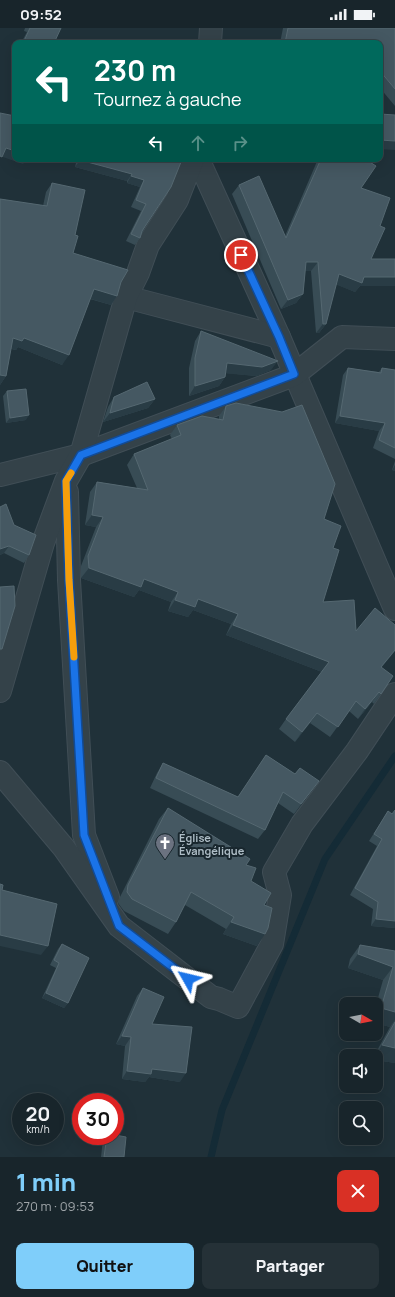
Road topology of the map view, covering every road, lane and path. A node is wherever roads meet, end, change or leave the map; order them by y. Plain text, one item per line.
1 (211, 28) edge
2 (210, 40) edge
3 (192, 162) edge
4 (199, 162) edge
5 (126, 297) junction
6 (279, 337) junction
7 (395, 339) edge
8 (294, 374) junction
9 (81, 455) junction
10 (0, 476) edge
11 (66, 481) junction
12 (395, 610) edge
13 (0, 691) edge
14 (395, 694) edge
15 (0, 772) edge
16 (119, 926) junction

1 - 2 street
3 - 5 street
4 - 6 street
5 - 6 street
5 - 9 street
6 - 8 street
7 - 8 street
8 - 9 street
8 - 12 street
9 - 10 street
9 - 11 street
11 - 13 street
11 - 16 street
14 - 16 street
15 - 16 street

